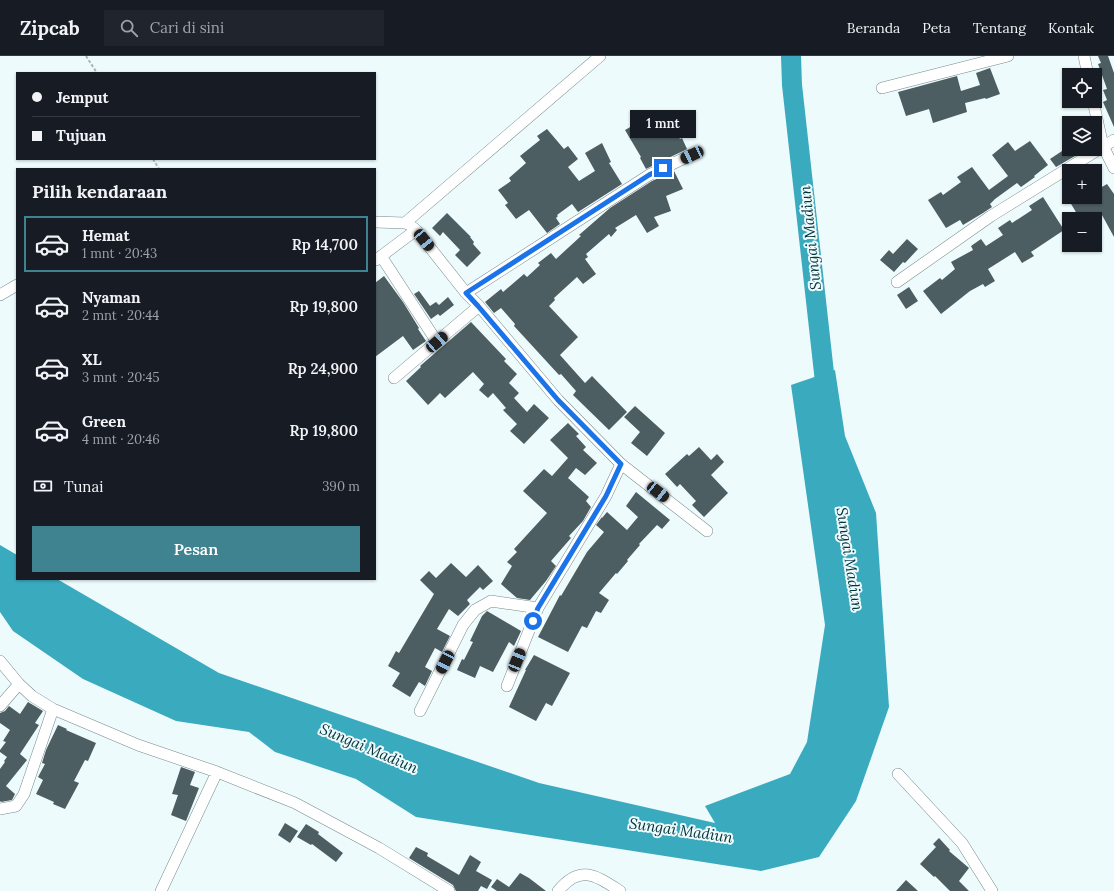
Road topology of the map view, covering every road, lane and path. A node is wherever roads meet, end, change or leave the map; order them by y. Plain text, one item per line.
1 (86, 56) edge
2 (600, 56) edge
3 (1008, 56) edge
4 (1084, 56) edge
5 (1087, 68) edge
6 (96, 72) edge
7 (882, 88) dead end
8 (1095, 108) edge
9 (1114, 140) edge
10 (1103, 146) junction
11 (692, 155) dead end
12 (1114, 168) edge
13 (376, 222) edge
14 (405, 223) junction
15 (416, 230) junction
16 (378, 258) edge
17 (897, 282) dead end
18 (16, 286) edge
19 (466, 293) junction
20 (0, 295) edge
21 (478, 306) junction
22 (437, 342) junction
23 (394, 378) dead end
24 (621, 464) junction
25 (707, 531) dead end
26 (538, 608) junction
27 (0, 661) edge
28 (19, 684) junction
29 (507, 686) dead end
30 (0, 706) edge
31 (53, 709) junction
32 (420, 711) dead end
33 (217, 772) junction
34 (898, 774) dead end
35 (0, 809) edge
36 (161, 891) edge
37 (449, 891) edge
38 (558, 891) edge
39 (620, 891) edge
40 (992, 891) edge

1 - 6 path
2 - 14 street
3 - 7 street
4 - 5 street
8 - 10 street
9 - 10 street
10 - 12 street
10 - 17 street
11 - 19 street
13 - 14 street
14 - 15 street
15 - 16 street
15 - 19 street
16 - 22 street
18 - 20 street
19 - 21 street
21 - 22 street
21 - 24 street
22 - 23 street
24 - 25 street
24 - 26 street
26 - 29 street
26 - 32 street
27 - 28 street
28 - 30 street
28 - 31 street
31 - 33 street
31 - 35 street
33 - 36 street
33 - 37 street
34 - 40 street
38 - 39 street

